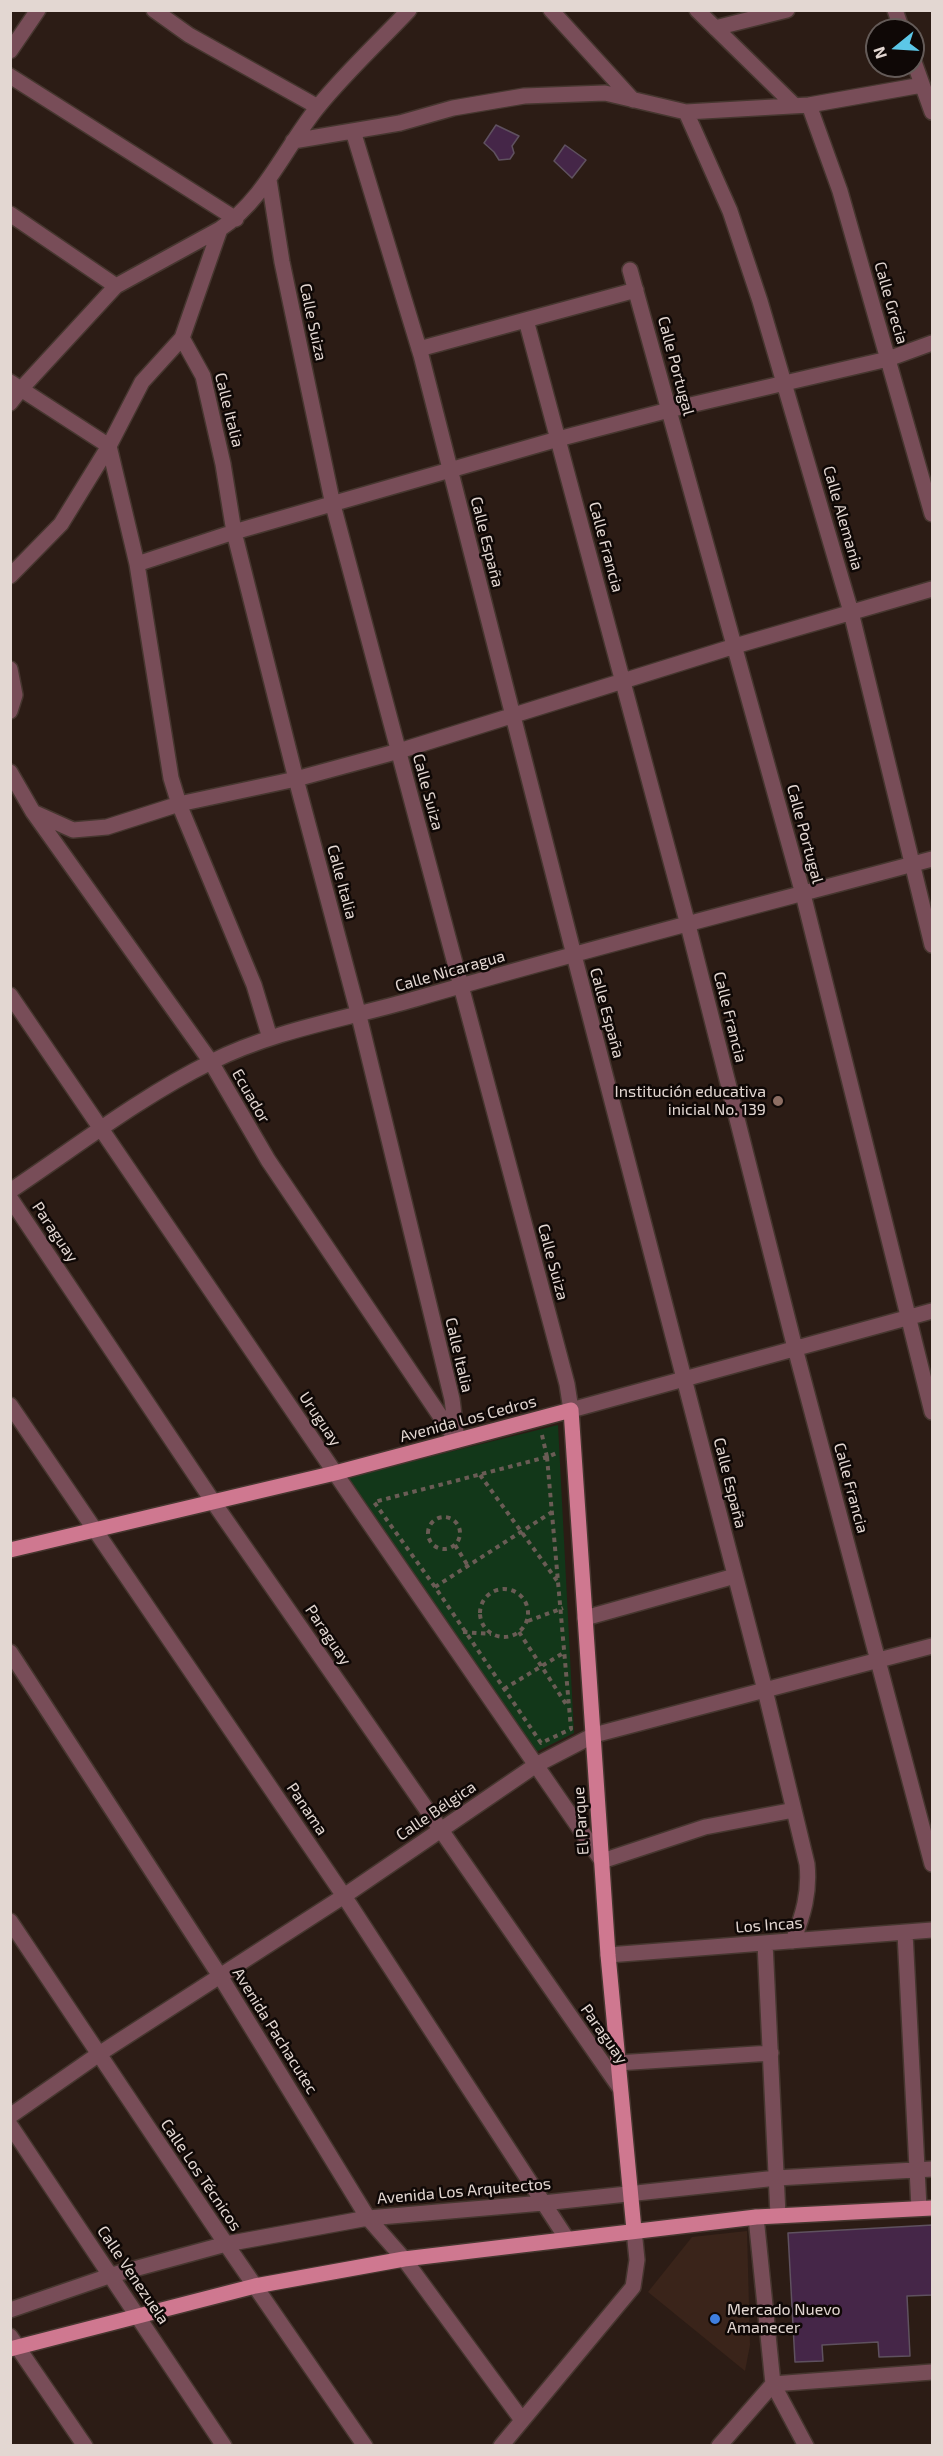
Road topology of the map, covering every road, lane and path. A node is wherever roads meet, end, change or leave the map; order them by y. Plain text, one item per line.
1 (38, 10) edge
2 (154, 10) edge
3 (550, 10) edge
4 (697, 10) edge
5 (787, 10) edge
6 (407, 11) edge
7 (743, 16) edge
8 (715, 28) junction
9 (10, 51) edge
10 (10, 76) edge
11 (920, 78) edge
12 (922, 85) junction
13 (633, 100) junction
14 (802, 105) junction
15 (318, 107) junction
16 (686, 112) junction
17 (933, 112) edge
18 (353, 131) junction
19 (293, 141) junction
20 (268, 180) junction
21 (10, 214) edge
22 (236, 219) junction
23 (220, 229) junction
24 (630, 270) dead end
25 (116, 286) junction
26 (636, 290) junction
27 (526, 320) junction
28 (182, 338) junction
29 (933, 343) edge
30 (419, 349) junction
31 (888, 359) junction
32 (784, 383) junction
33 (16, 386) edge
34 (10, 403) edge
35 (669, 410) junction
36 (558, 440) junction
37 (109, 446) junction
38 (451, 472) junction
39 (333, 505) junction
40 (933, 514) edge
41 (234, 532) junction
42 (137, 564) junction
43 (10, 576) edge
44 (933, 589) edge
45 (851, 612) junction
46 (735, 646) junction
47 (10, 669) edge
48 (623, 680) junction
49 (10, 711) edge
50 (512, 714) junction
51 (399, 751) junction
52 (10, 772) edge
53 (296, 779) junction
54 (179, 804) junction
55 (33, 812) junction
56 (933, 859) edge
57 (912, 865) junction
58 (803, 894) junction
59 (688, 925) junction
60 (933, 945) edge
61 (574, 955) junction
62 (461, 986) junction
63 (10, 995) edge
64 (359, 1016) junction
65 (270, 1038) junction
66 (211, 1062) junction
67 (102, 1129) junction
68 (10, 1191) edge
69 (10, 1198) edge
70 (933, 1311) edge
71 (907, 1317) junction
72 (795, 1348) junction
73 (684, 1379) junction
74 (10, 1405) edge
75 (571, 1410) junction
76 (933, 1412) edge
77 (538, 1418) junction
78 (457, 1440) junction
79 (573, 1447) junction
80 (547, 1457) junction
81 (335, 1473) junction
82 (480, 1474) junction
83 (214, 1503) junction
84 (552, 1512) junction
85 (98, 1531) junction
86 (522, 1532) junction
87 (454, 1545) junction
88 (10, 1550) edge
89 (468, 1566) junction
90 (735, 1576) junction
91 (559, 1582) junction
92 (435, 1587) junction
93 (584, 1601) junction
94 (561, 1608) junction
95 (585, 1618) junction
96 (527, 1621) junction
97 (465, 1631) junction
98 (519, 1632) junction
99 (492, 1634) junction
100 (449, 1639) junction
101 (933, 1646) edge
102 (10, 1652) edge
103 (565, 1652) junction
104 (878, 1660) junction
105 (542, 1666) junction
106 (504, 1689) junction
107 (765, 1690) junction
108 (569, 1709) junction
109 (594, 1735) junction
110 (536, 1765) junction
111 (794, 1810) junction
112 (439, 1829) junction
113 (602, 1861) junction
114 (933, 1864) edge
115 (344, 1896) junction
116 (10, 1921) edge
117 (933, 1930) edge
118 (905, 1933) junction
119 (793, 1941) junction
120 (765, 1943) junction
121 (608, 1955) junction
122 (220, 1976) junction
123 (771, 2053) junction
124 (99, 2054) junction
125 (617, 2063) junction
126 (620, 2088) junction
127 (10, 2116) edge
128 (10, 2125) edge
129 (925, 2170) edge
130 (777, 2178) junction
131 (630, 2193) junction
132 (543, 2203) junction
133 (926, 2208) edge
134 (778, 2215) junction
135 (756, 2217) junction
136 (368, 2218) junction
137 (634, 2230) junction
138 (567, 2239) junction
139 (226, 2244) junction
140 (404, 2259) junction
141 (112, 2275) junction
142 (255, 2286) junction
143 (10, 2310) edge
144 (138, 2316) junction
145 (13, 2344) edge
146 (933, 2372) edge
147 (773, 2384) junction
148 (522, 2420) junction
149 (85, 2445) edge
150 (224, 2445) edge
151 (365, 2445) edge
152 (501, 2445) edge
153 (719, 2445) edge
154 (806, 2445) edge

1 - 9 street
2 - 15 street
3 - 13 street
4 - 8 street
5 - 7 street
6 - 15 street
7 - 8 street
8 - 14 street
10 - 22 street
11 - 12 street
12 - 14 street
12 - 17 street
13 - 16 street
13 - 18 street
14 - 16 street
14 - 31 street, Calle Grecia
15 - 19 street
16 - 32 street, Calle Alemania
18 - 19 street
18 - 30 street, Calle España
19 - 20 street
20 - 22 street
20 - 39 street, Calle Suiza
21 - 25 street
22 - 23 street
23 - 25 street
23 - 28 street
24 - 26 street, Calle Portugal
25 - 33 street
26 - 27 street
26 - 35 street, Calle Portugal
27 - 30 street
27 - 36 street, Calle Francia
28 - 37 street
28 - 41 street, Calle Italia
29 - 31 street
30 - 38 street, Calle España
31 - 32 street
31 - 40 street, Calle Grecia
32 - 35 street
32 - 45 street, Calle Alemania
33 - 34 street
33 - 37 street
35 - 36 street
35 - 46 street, Calle Portugal
36 - 38 street
36 - 48 street, Calle Francia
37 - 42 street
37 - 43 street
38 - 39 street
38 - 50 street, Calle España
39 - 41 street
39 - 51 street, Calle Suiza
41 - 42 street
41 - 53 street, Calle Italia
42 - 54 street
44 - 45 street
45 - 46 street
45 - 57 street, Calle Alemania
46 - 48 street
46 - 58 street, Calle Portugal
47 - 49 street
48 - 50 street
48 - 59 street, Calle Francia
50 - 51 street
50 - 61 street, Calle España
51 - 53 street
51 - 62 street, Calle Suiza
52 - 55 street, Ecuador
53 - 54 street
53 - 64 street, Calle Italia
54 - 55 street
54 - 65 street
55 - 66 street, Ecuador
56 - 57 street, Calle Nicaragua
57 - 58 street, Calle Nicaragua
57 - 60 street, Calle Alemania
58 - 59 street, Calle Nicaragua
58 - 71 street, Calle Portugal
59 - 61 street, Calle Nicaragua
59 - 72 street, Calle Francia
61 - 62 street, Calle Nicaragua
61 - 73 street, Calle España
62 - 64 street, Calle Nicaragua
62 - 75 street, Calle Suiza
63 - 67 street, Uruguay
64 - 65 street, Calle Nicaragua
64 - 78 street, Calle Italia
65 - 66 street, Calle Nicaragua
66 - 67 street, Calle Nicaragua
66 - 78 street, Ecuador
67 - 68 street, Calle Nicaragua
67 - 81 street, Uruguay
69 - 83 street, Paraguay
70 - 71 street, Avenida Los Cedros
71 - 72 street, Avenida Los Cedros
71 - 76 street, Calle Portugal
72 - 73 street, Avenida Los Cedros
72 - 104 street, Calle Francia
73 - 75 street, Avenida Los Cedros
73 - 90 street, Calle España
74 - 85 street, Panama
75 - 77 main road, Avenida Los Cedros
75 - 79 main road, El Parque
77 - 78 main road, Avenida Los Cedros
77 - 80 path
78 - 81 main road, Avenida Los Cedros
79 - 80 path
79 - 93 main road, El Parque
80 - 82 path
80 - 84 path
81 - 83 main road, Avenida Los Cedros
81 - 100 street, Uruguay
82 - 86 path
82 - 92 path
83 - 85 main road, Avenida Los Cedros
83 - 112 street, Paraguay
84 - 86 path
84 - 91 path
85 - 88 main road, Avenida Los Cedros
85 - 115 street, Panama
86 - 89 path
86 - 91 path
87 - 87 path
87 - 89 path
89 - 92 path
90 - 95 street
90 - 107 street, Calle España
91 - 94 path
92 - 97 path
93 - 94 path
93 - 95 main road, El Parque
94 - 96 path
94 - 103 path
95 - 109 main road, El Parque
96 - 98 path
96 - 99 path
97 - 99 path
97 - 100 path
97 - 106 path
98 - 99 path
98 - 105 path
100 - 110 street, Uruguay
101 - 104 street, Calle Bélgica
102 - 122 street, Avenida Pachacutec
103 - 105 path
103 - 108 path
104 - 107 street, Calle Bélgica
104 - 114 street, Calle Francia
105 - 106 path
105 - 108 path
106 - 108 path
107 - 109 street, Calle Bélgica
107 - 111 street, Calle España
109 - 110 street, Calle Bélgica
109 - 113 main road, El Parque
110 - 112 street, Calle Bélgica
110 - 113 street, Uruguay
111 - 113 street
111 - 119 street, Calle España
112 - 115 street, Calle Bélgica
112 - 126 street, Paraguay
113 - 121 main road, El Parque
115 - 122 street, Calle Bélgica
115 - 132 street, Panama
116 - 124 street, Calle Los Técnicos
117 - 118 street, Los Incas
118 - 119 street, Los Incas
118 - 129 street
119 - 120 street, Los Incas
120 - 121 street, Los Incas
120 - 123 street
121 - 125 main road, El Parque
122 - 124 street, Calle Bélgica
122 - 136 street, Avenida Pachacutec
123 - 125 street
123 - 130 street
124 - 127 street, Calle Bélgica
124 - 139 street, Calle Los Técnicos
125 - 126 main road, El Parque
126 - 131 main road, El Parque
128 - 141 street, Calle Venezuela
129 - 130 street, Avenida Los Arquitectos
129 - 133 street
130 - 131 street, Avenida Los Arquitectos
130 - 134 street
131 - 132 street, Avenida Los Arquitectos
131 - 137 main road, El Parque
132 - 136 street, Avenida Los Arquitectos
132 - 138 street, Panama
133 - 134 main road
134 - 135 main road
135 - 137 main road
135 - 147 street
136 - 139 street, Avenida Los Arquitectos
136 - 140 street, Avenida Pachacutec
137 - 138 main road
137 - 148 street
138 - 140 main road
139 - 141 street, Avenida Los Arquitectos
139 - 142 street, Calle Los Técnicos
140 - 142 main road
140 - 148 street, Avenida Pachacutec
141 - 143 street, Avenida Los Arquitectos
141 - 144 street, Calle Venezuela
142 - 144 main road
142 - 151 street, Calle Los Técnicos
144 - 145 main road
144 - 150 street, Calle Venezuela
145 - 149 street
146 - 147 street
147 - 153 street
147 - 154 street
148 - 152 street

